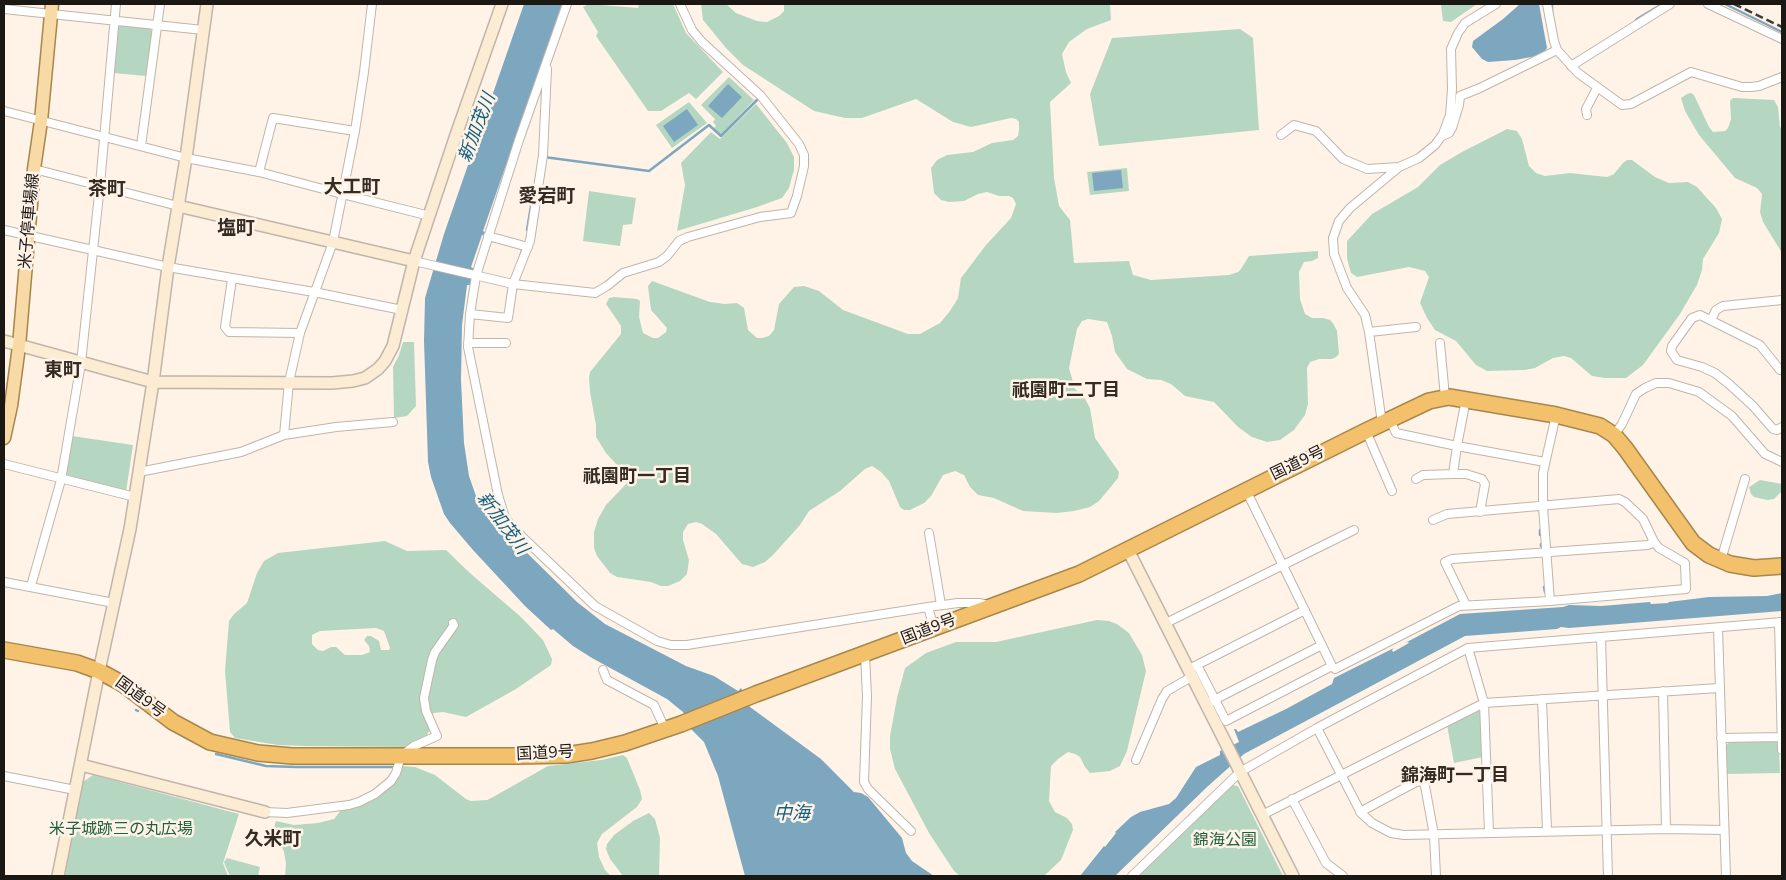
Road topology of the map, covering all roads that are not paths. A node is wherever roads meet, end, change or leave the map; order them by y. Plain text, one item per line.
1 (116, 4) edge
2 (160, 4) edge
3 (206, 4) edge
4 (372, 4) edge
5 (502, 4) edge
6 (567, 4) edge
7 (680, 4) edge
8 (1496, 4) edge
9 (1547, 4) edge
10 (1670, 4) edge
11 (1708, 4) edge
12 (4, 9) edge
13 (52, 9) edge
14 (114, 21) junction
15 (157, 24) junction
16 (202, 30) junction
17 (1782, 39) edge
18 (1557, 50) junction
19 (547, 62) junction
20 (1570, 66) junction
21 (1782, 77) edge
22 (1597, 88) junction
23 (4, 112) edge
24 (1587, 115) dead end
25 (41, 121) junction
26 (355, 131) junction
27 (1281, 135) dead end
28 (104, 136) junction
29 (1442, 136) junction
30 (141, 146) junction
31 (186, 158) junction
32 (1399, 167) junction
33 (34, 169) junction
34 (259, 172) junction
35 (100, 185) junction
36 (342, 194) junction
37 (178, 206) junction
38 (430, 216) junction
39 (4, 230) edge
40 (29, 236) junction
41 (488, 236) junction
42 (333, 242) junction
43 (528, 247) junction
44 (92, 251) junction
45 (414, 261) junction
46 (168, 267) junction
47 (472, 276) junction
48 (232, 279) junction
49 (512, 284) junction
50 (314, 292) junction
51 (1782, 300) edge
52 (402, 310) junction
53 (470, 314) junction
54 (1711, 320) junction
55 (1416, 327) dead end
56 (300, 332) junction
57 (1369, 332) junction
58 (4, 341) edge
59 (506, 342) dead end
60 (468, 343) junction
61 (1440, 343) dead end
62 (19, 346) junction
63 (81, 362) junction
64 (1782, 371) edge
65 (153, 382) junction
66 (289, 382) junction
67 (1445, 398) junction
68 (1466, 399) junction
69 (1556, 415) junction
70 (1386, 421) junction
71 (393, 422) dead end
72 (1782, 427) edge
73 (1366, 431) junction
74 (284, 434) junction
75 (1614, 434) junction
76 (4, 438) edge
77 (1457, 446) junction
78 (1545, 462) junction
79 (1782, 462) edge
80 (4, 464) edge
81 (139, 472) junction
82 (1453, 474) junction
83 (1745, 478) dead end
84 (1416, 479) dead end
85 (61, 480) junction
86 (1246, 490) junction
87 (1392, 490) dead end
88 (135, 497) junction
89 (1543, 507) junction
90 (1480, 512) junction
91 (1433, 520) dead end
92 (1354, 530) dead end
93 (929, 533) dead end
94 (1654, 542) junction
95 (1128, 550) junction
96 (1547, 553) junction
97 (1721, 560) junction
98 (1283, 565) junction
99 (1782, 566) edge
100 (4, 582) edge
101 (31, 586) junction
102 (1550, 601) junction
103 (114, 603) junction
104 (941, 605) junction
105 (1466, 605) junction
106 (928, 606) junction
107 (993, 606) junction
108 (1305, 610) junction
109 (1781, 622) edge
110 (453, 623) dead end
111 (1166, 623) junction
112 (934, 628) junction
113 (1718, 628) junction
114 (1601, 637) junction
115 (1322, 645) junction
116 (1468, 648) junction
117 (4, 650) edge
118 (865, 654) junction
119 (1332, 666) junction
120 (603, 670) dead end
121 (1193, 670) junction
122 (99, 671) junction
123 (1781, 683) edge
124 (1719, 688) junction
125 (1663, 692) junction
126 (1603, 694) junction
127 (1542, 699) junction
128 (1210, 702) junction
129 (1484, 703) junction
130 (1317, 728) junction
131 (665, 729) junction
132 (1782, 737) edge
133 (1721, 738) junction
134 (1782, 750) edge
135 (401, 756) junction
136 (1136, 760) dead end
137 (81, 765) junction
138 (1238, 768) junction
139 (1340, 775) junction
140 (4, 776) edge
141 (76, 790) junction
142 (1292, 799) junction
143 (265, 812) joint
144 (1360, 812) junction
145 (1262, 815) junction
146 (1666, 829) junction
147 (1724, 830) junction
148 (912, 831) dead end
149 (1547, 832) junction
150 (1607, 832) junction
151 (1489, 833) junction
152 (1434, 835) junction
153 (58, 876) edge
154 (1132, 876) edge
155 (1293, 876) edge
156 (1343, 876) edge
157 (1436, 876) edge
158 (1608, 876) edge
159 (1726, 876) edge

1 - 14 street
2 - 15 street
3 - 16 street
4 - 26 street
5 - 38 street
6 - 19 street
7 - 49 street
8 - 29 street
9 - 18 street
10 - 20 street
11 - 17 street
12 - 13 street
13 - 14 street
13 - 25 main road, 米子停車場線
14 - 15 street
14 - 28 street
15 - 16 street
15 - 30 street
16 - 31 street
18 - 20 street
18 - 29 street
19 - 41 street
19 - 43 street
20 - 22 street
21 - 22 street
22 - 24 street
23 - 25 street
25 - 28 street
25 - 33 main road, 米子停車場線
26 - 34 street
26 - 36 street
27 - 32 street
28 - 30 street
28 - 35 street
29 - 32 street
30 - 31 street
31 - 34 street
31 - 37 street
32 - 57 street
33 - 35 street
33 - 40 main road, 米子停車場線
34 - 36 street
35 - 37 street
35 - 44 street
36 - 38 street
36 - 42 street
37 - 42 street
37 - 46 street
38 - 45 street
39 - 40 street
40 - 44 street
40 - 62 main road, 米子停車場線
41 - 43 street
41 - 47 street
42 - 45 street
42 - 50 street
43 - 49 street
44 - 46 street
44 - 63 street
45 - 47 street
45 - 52 street
46 - 48 street
46 - 65 street
47 - 49 street
47 - 53 street
48 - 50 street
48 - 56 street
49 - 53 street
50 - 52 street
50 - 56 street
51 - 54 street
52 - 66 street
53 - 60 street
54 - 64 street
54 - 72 street
55 - 57 street
56 - 66 street
57 - 70 street
58 - 62 street
59 - 60 street
60 - 106 street
61 - 67 street
62 - 63 street
62 - 76 main road, 米子停車場線
63 - 65 street
63 - 85 street
65 - 66 street
65 - 81 street
66 - 74 street
67 - 68 highway, 国道9号
67 - 70 highway, 国道9号
68 - 69 highway, 国道9号
68 - 77 street
69 - 75 highway, 国道9号
69 - 78 street
70 - 73 highway, 国道9号
70 - 77 street
71 - 74 street
73 - 86 highway, 国道9号
73 - 87 street
74 - 81 street
75 - 79 street
75 - 97 highway, 国道9号
77 - 78 street
77 - 82 street
78 - 89 street
80 - 85 street
81 - 88 street
82 - 84 street
82 - 90 street
83 - 97 street
85 - 88 street
85 - 101 street
86 - 95 highway, 国道9号
86 - 98 street
88 - 103 street
89 - 90 street
89 - 94 street
89 - 96 street
90 - 91 street
92 - 98 street
93 - 104 street
94 - 96 street
94 - 102 street
95 - 107 highway, 国道9号
95 - 111 street
96 - 102 street
96 - 105 street
97 - 99 highway, 国道9号
98 - 108 street
98 - 111 street
100 - 101 street
101 - 103 street
102 - 105 street
103 - 122 street
104 - 106 street
104 - 107 street
105 - 119 street
106 - 112 street
107 - 112 highway, 国道9号
108 - 115 street
108 - 121 street
109 - 113 street
109 - 123 street
110 - 135 street
111 - 121 street
112 - 118 highway, 国道9号
113 - 114 street
113 - 124 street
114 - 116 street
114 - 126 street
115 - 119 street
115 - 128 street
116 - 129 street
116 - 130 street
117 - 122 highway, 国道9号
118 - 131 highway, 国道9号
118 - 148 street
119 - 128 street
120 - 131 street
121 - 128 street
121 - 136 street
122 - 135 highway, 国道9号
122 - 137 street
123 - 132 street
124 - 125 street
124 - 133 street
125 - 126 street
125 - 146 street
126 - 127 street
126 - 150 street
127 - 129 street
127 - 149 street
128 - 138 street
129 - 139 street
129 - 151 street
130 - 138 street
130 - 139 street
131 - 135 highway, 国道9号
132 - 133 street
132 - 134 street
133 - 147 street
135 - 143 street
137 - 141 street
137 - 143 street
138 - 145 street
138 - 154 street
139 - 142 street
139 - 144 street
140 - 141 street
141 - 153 street
142 - 145 street
142 - 156 street
144 - 152 street
144 - 152 street
145 - 155 street
146 - 147 street
146 - 150 street
147 - 159 street
149 - 150 street
149 - 151 street
150 - 158 street
151 - 152 street
152 - 157 street

